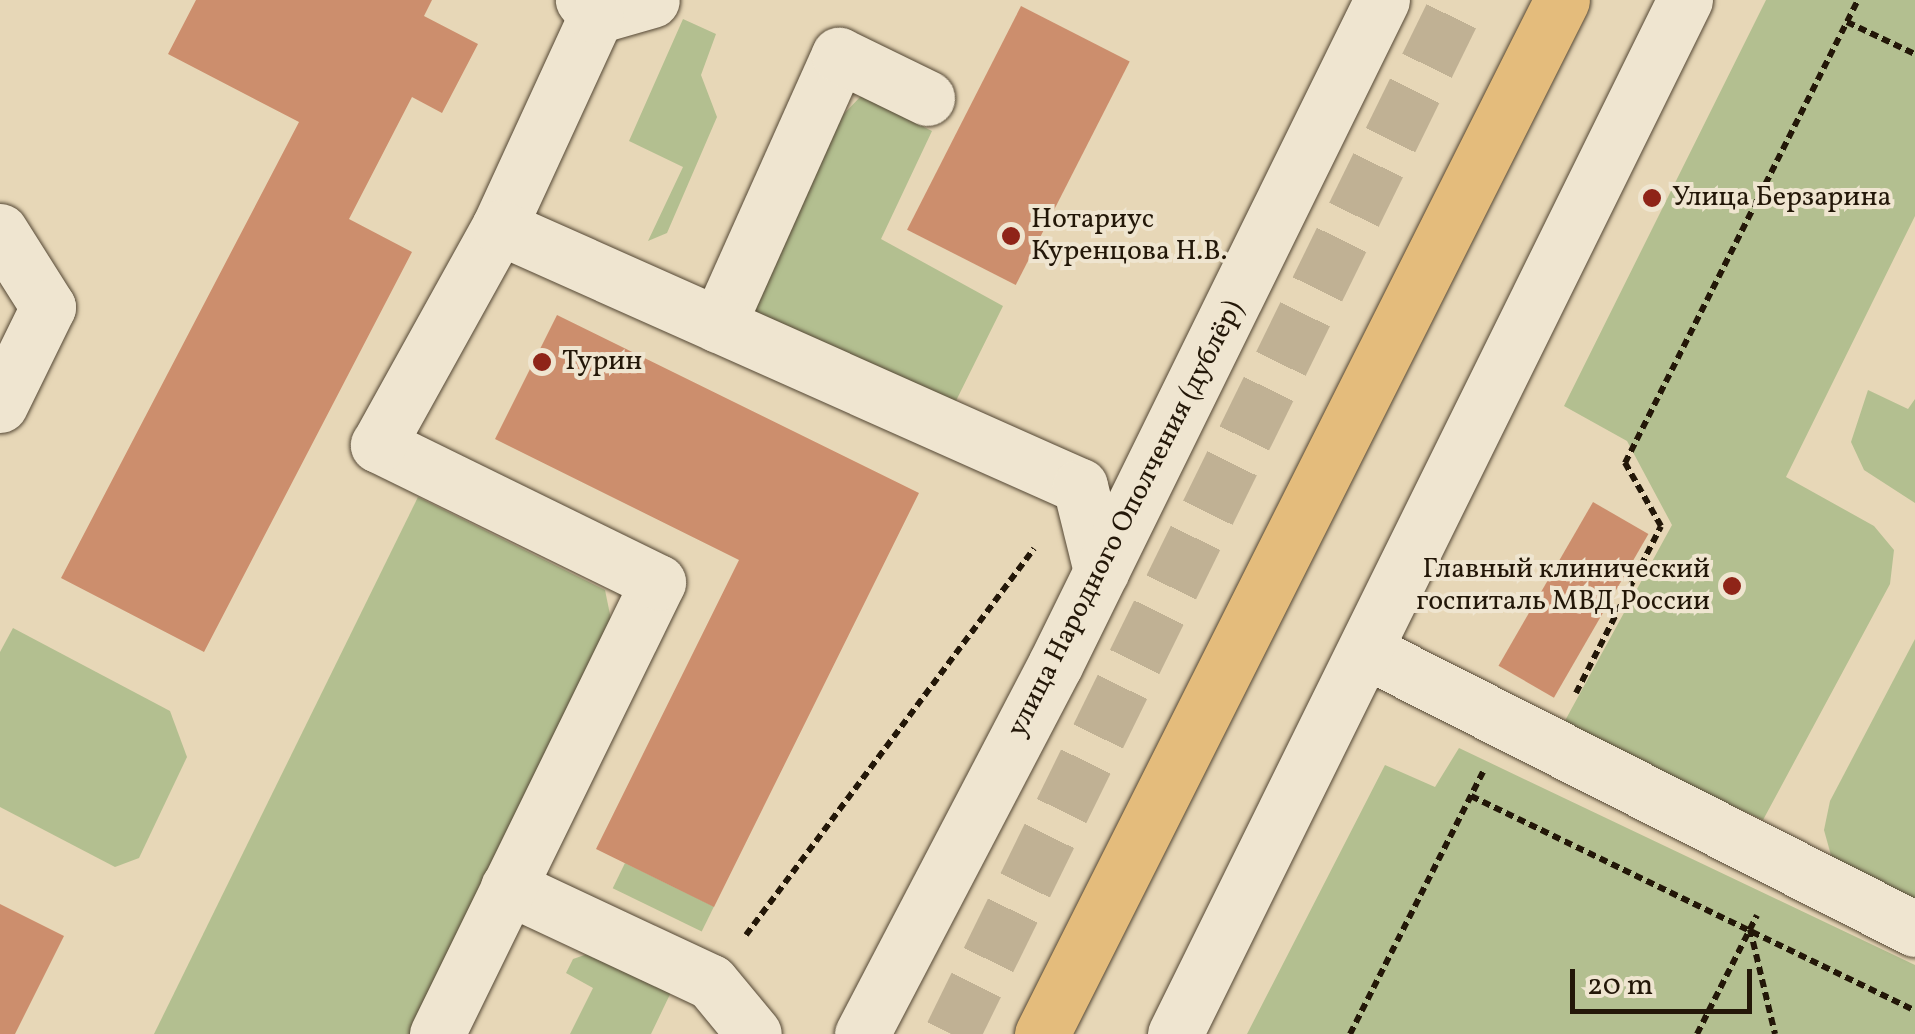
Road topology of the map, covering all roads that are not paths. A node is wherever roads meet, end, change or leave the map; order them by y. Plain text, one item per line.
1 (652, 0) edge
2 (1562, 0) edge
3 (1685, 0) edge
4 (1382, 1) edge
5 (589, 8) edge
6 (927, 98) dead end
7 (499, 227) junction
8 (0, 231) edge
9 (718, 325) junction
10 (0, 404) edge
11 (1101, 571) junction
12 (1368, 652) junction
13 (508, 887) junction
14 (1915, 929) edge
15 (437, 1034) edge
16 (754, 1034) edge
17 (862, 1034) edge
18 (1042, 1034) edge
19 (1175, 1034) edge

1 - 5 street
2 - 18 main road
3 - 12 street
4 - 11 street, улица Народного Ополчения (дублёр)
5 - 7 street
6 - 9 street
7 - 9 street
7 - 13 street
8 - 10 street
9 - 11 street
11 - 17 street, улица Народного Ополчения (дублёр)
12 - 14 street
12 - 19 street
13 - 15 street
13 - 16 street

